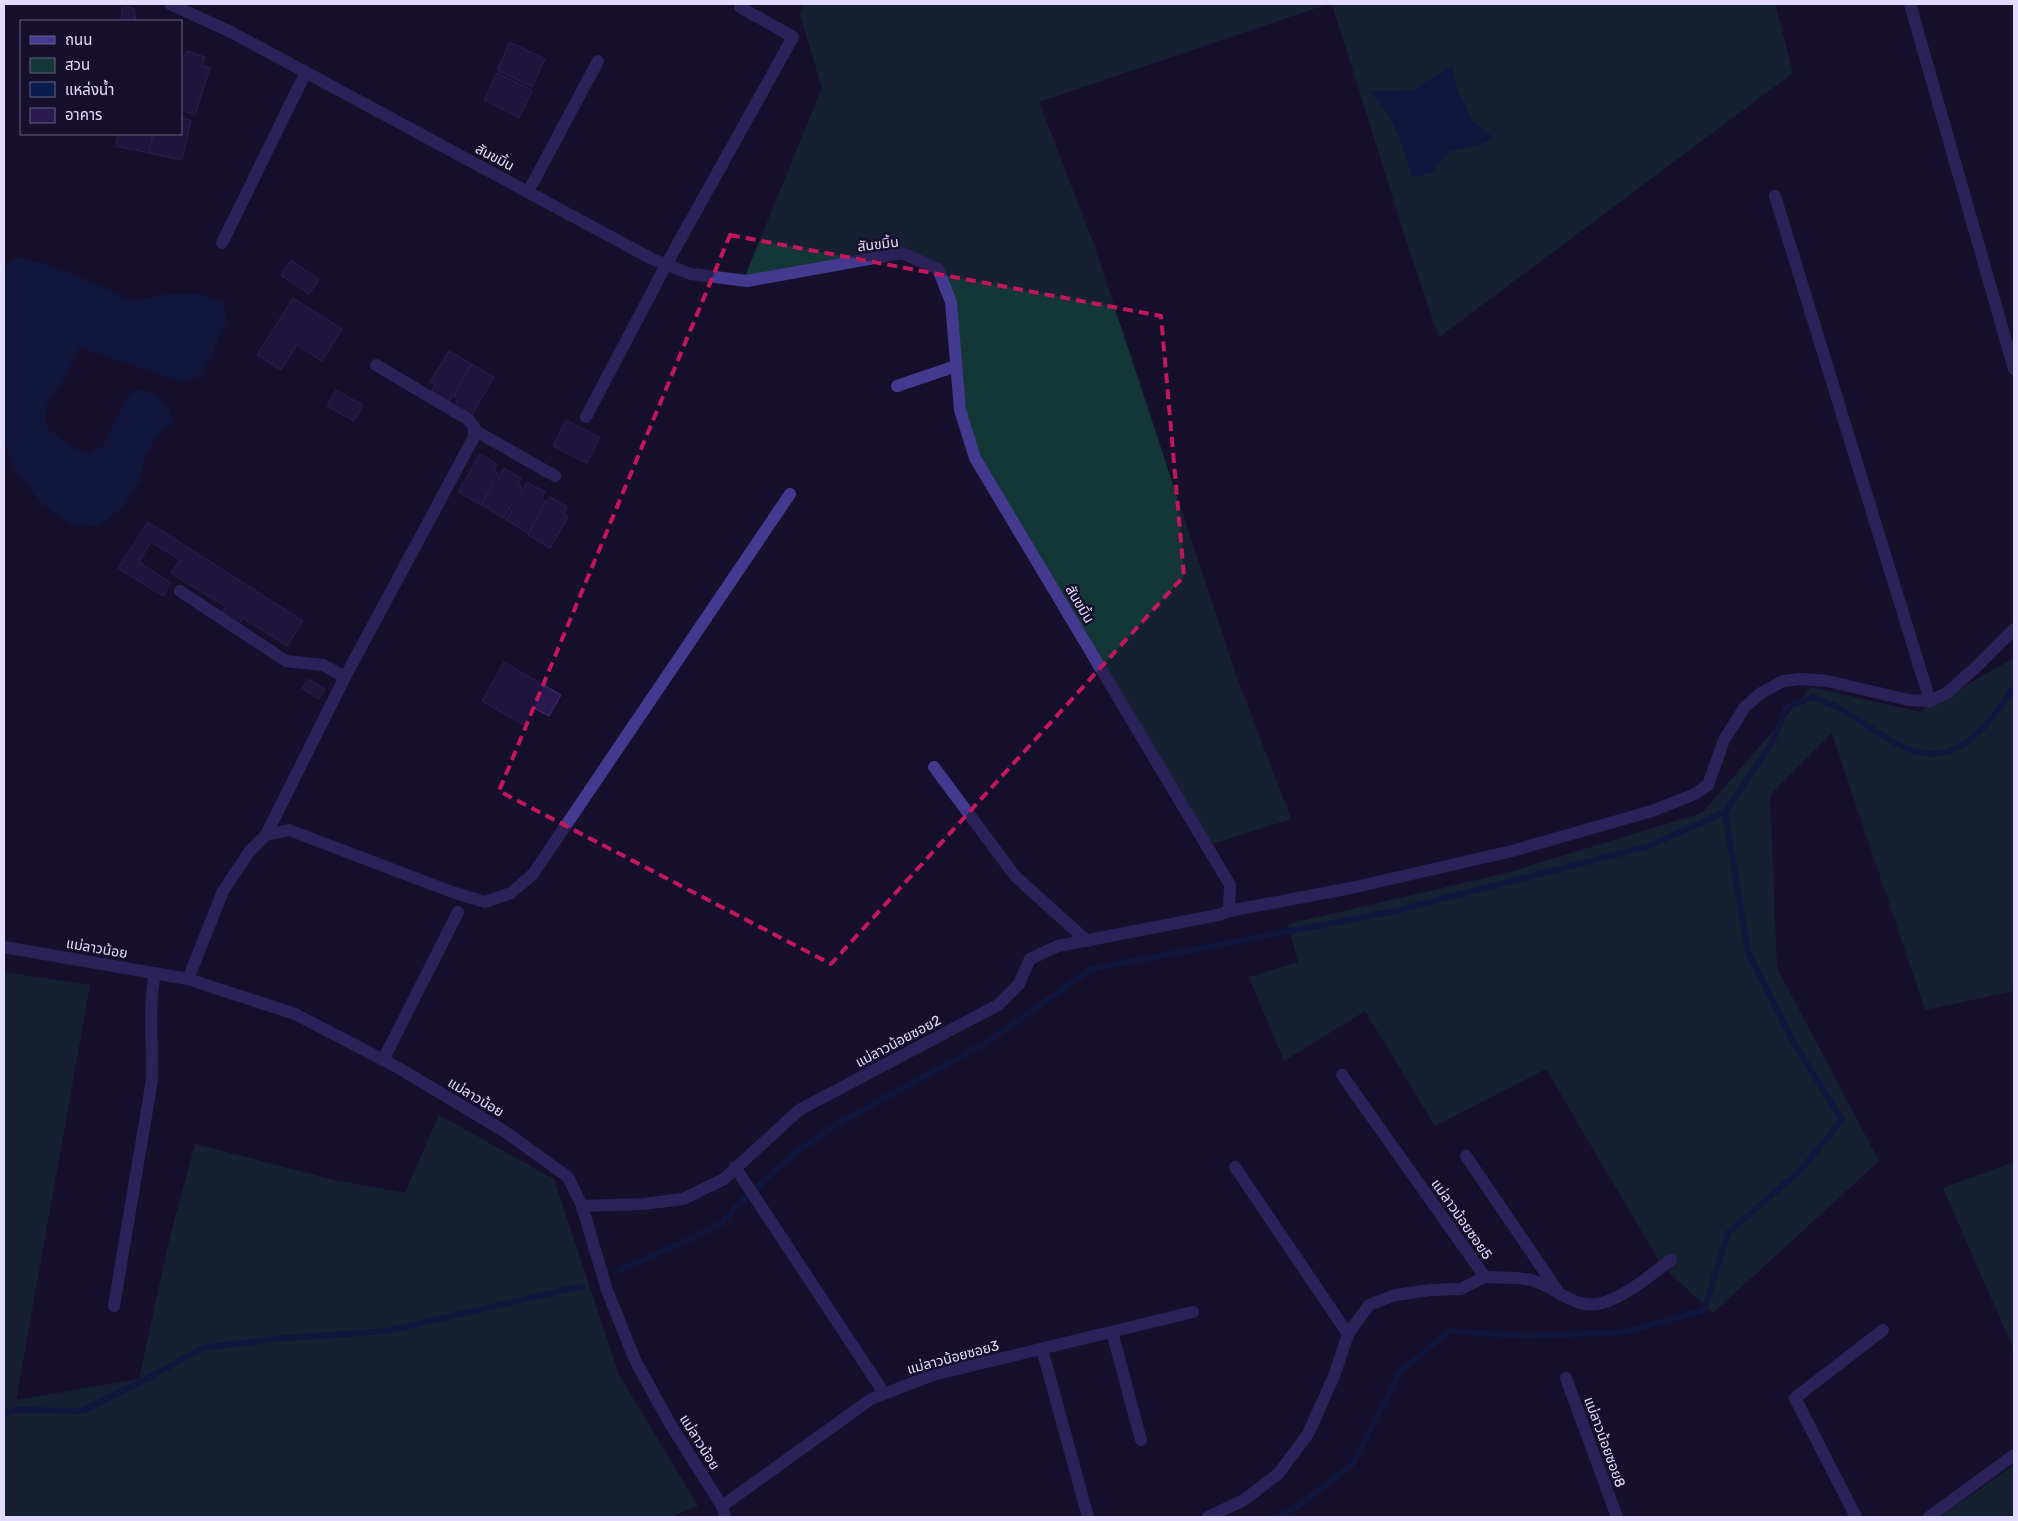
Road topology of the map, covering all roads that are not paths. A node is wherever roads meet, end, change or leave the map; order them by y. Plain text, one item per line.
1 (170, 4) edge
2 (742, 4) edge
3 (1910, 4) edge
4 (598, 61) dead end
5 (306, 72) junction
6 (528, 192) junction
7 (1775, 196) dead end
8 (222, 243) dead end
9 (666, 265) junction
10 (376, 365) dead end
11 (956, 366) junction
12 (2014, 369) edge
13 (897, 386) dead end
14 (586, 417) dead end
15 (474, 430) junction
16 (555, 476) dead end
17 (790, 494) dead end
18 (180, 591) dead end
19 (2014, 629) edge
20 (345, 677) junction
21 (1930, 701) junction
22 (934, 767) dead end
23 (266, 835) junction
24 (1229, 911) junction
25 (458, 912) dead end
26 (1087, 941) junction
27 (4, 947) edge
28 (155, 973) junction
29 (188, 979) junction
30 (383, 1060) junction
31 (1342, 1075) dead end
32 (1466, 1156) dead end
33 (735, 1167) junction
34 (1236, 1167) dead end
35 (582, 1206) junction
36 (1671, 1260) dead end
37 (1485, 1277) junction
38 (1561, 1295) junction
39 (114, 1306) dead end
40 (1193, 1312) dead end
41 (1883, 1330) dead end
42 (1112, 1332) junction
43 (1348, 1334) junction
44 (1042, 1349) junction
45 (1566, 1378) dead end
46 (884, 1393) junction
47 (1141, 1440) dead end
48 (2014, 1455) edge
49 (723, 1512) edge
50 (1088, 1517) edge
51 (1208, 1517) edge
52 (1617, 1517) edge
53 (1856, 1517) edge
54 (1929, 1517) edge

1 - 5 street, สันขมิ้น
2 - 9 street
3 - 12 street
4 - 6 street
5 - 6 street, สันขมิ้น
5 - 8 street
6 - 9 street, สันขมิ้น
7 - 21 street
9 - 11 street, สันขมิ้น
9 - 14 street
10 - 15 street
11 - 13 street
11 - 24 street, สันขมิ้น
15 - 16 street
15 - 20 street
17 - 23 street
18 - 20 street
19 - 21 street
20 - 23 street
21 - 24 street, แม่ลาวน้อยซอย2
22 - 26 street
23 - 29 street
24 - 26 street, แม่ลาวน้อยซอย2
25 - 30 street
26 - 33 street, แม่ลาวน้อยซอย2
27 - 28 street, แม่ลาวน้อย
28 - 29 street, แม่ลาวน้อย
28 - 39 street
29 - 30 street, แม่ลาวน้อย
30 - 35 street, แม่ลาวน้อย
31 - 37 street, แม่ลาวน้อยซอย5
32 - 38 street
33 - 35 street, แม่ลาวน้อยซอย2
33 - 46 street
34 - 43 street
35 - 49 street, แม่ลาวน้อย
36 - 38 street
37 - 38 street
37 - 43 street, แม่ลาวน้อยซอย5
40 - 42 street, แม่ลาวน้อยซอย3
41 - 53 street
42 - 44 street, แม่ลาวน้อยซอย3
42 - 47 street
43 - 51 street, แม่ลาวน้อยซอย5
44 - 46 street, แม่ลาวน้อยซอย3
44 - 50 street
45 - 52 street, แม่ลาวน้อยซอย8
46 - 49 street, แม่ลาวน้อยซอย3
48 - 54 street

